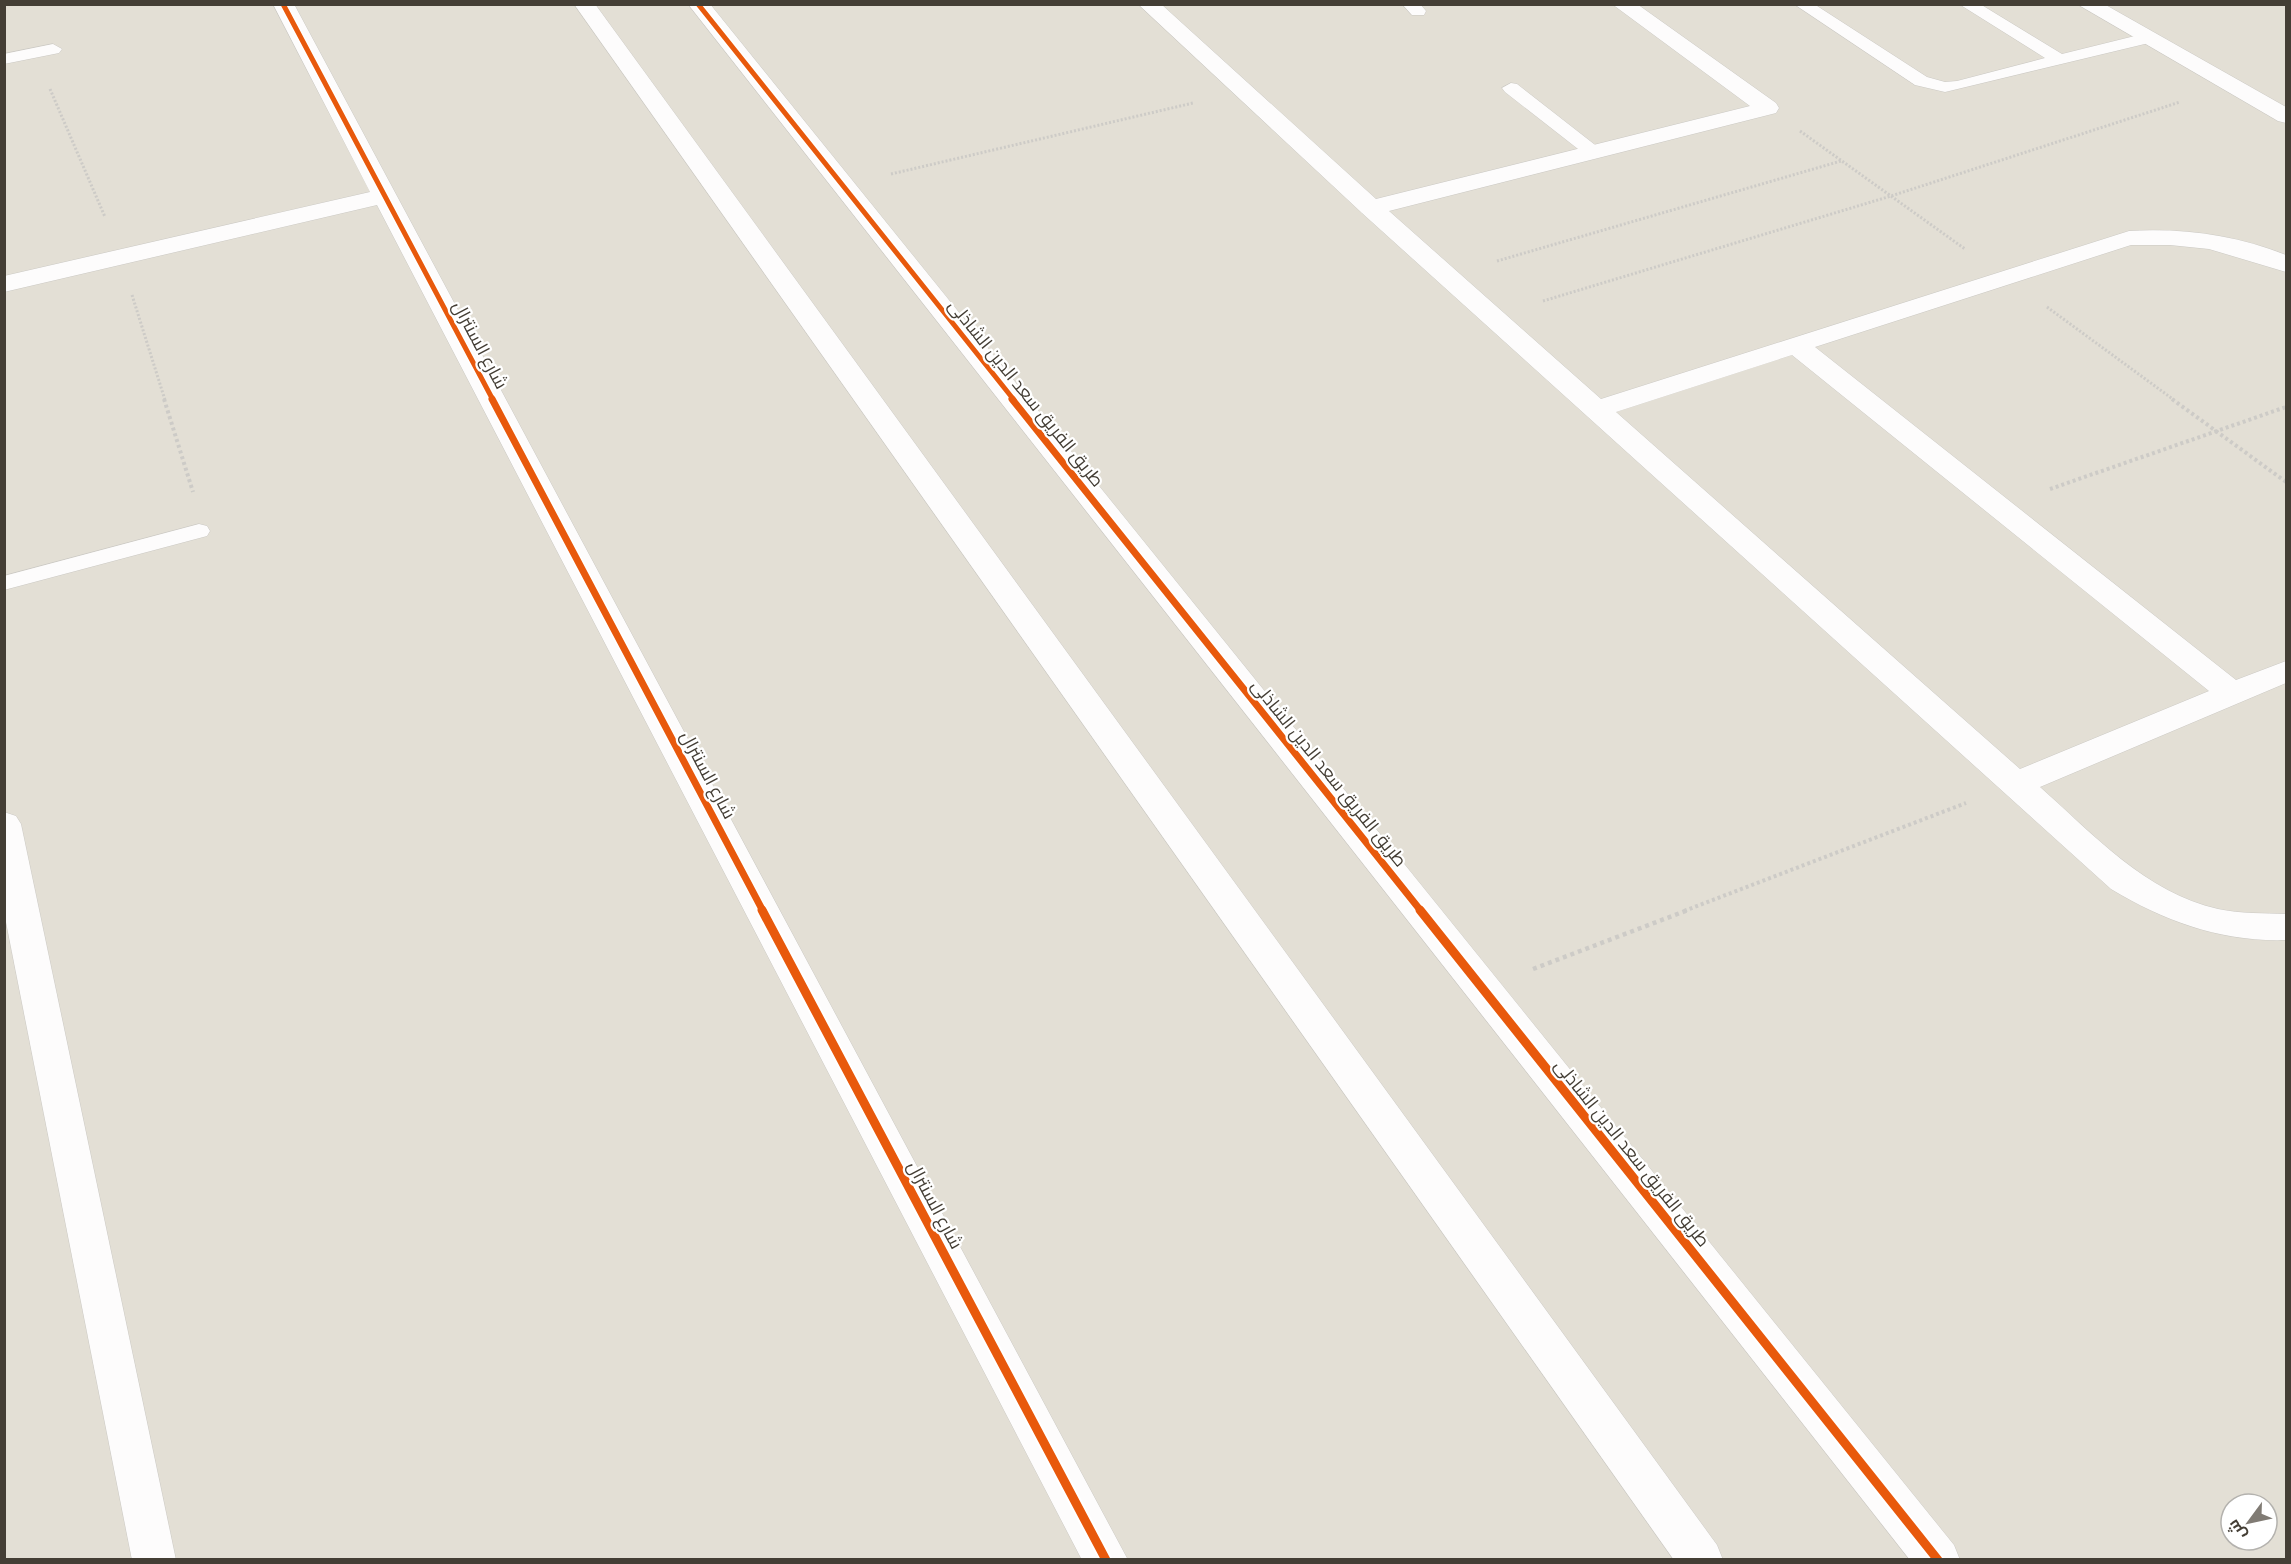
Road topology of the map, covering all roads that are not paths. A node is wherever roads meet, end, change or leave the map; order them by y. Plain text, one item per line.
1 (283, 4) edge
2 (584, 4) edge
3 (698, 4) edge
4 (1622, 4) edge
5 (1802, 4) edge
6 (1967, 4) edge
7 (2087, 4) edge
8 (1156, 6) edge
9 (2147, 38) junction
10 (53, 49) dead end
11 (4, 59) edge
12 (2060, 60) junction
13 (1511, 87) dead end
14 (2286, 116) edge
15 (1593, 152) junction
16 (384, 196) junction
17 (1371, 208) junction
18 (2286, 264) edge
19 (4, 284) edge
20 (1796, 345) junction
21 (1597, 409) junction
22 (199, 531) dead end
23 (4, 583) edge
24 (2286, 671) edge
25 (2232, 693) junction
26 (2017, 783) junction
27 (4, 824) edge
28 (2286, 927) edge
29 (154, 1560) edge
30 (1106, 1560) edge
31 (1701, 1560) edge
32 (1938, 1560) edge

1 - 16 street, شارع السنترال
2 - 31 street
3 - 32 street, طريق الفريق سعد الدين الشاذلى
4 - 15 street
5 - 12 lane
6 - 12 lane
7 - 9 street
8 - 17 street
9 - 12 lane
9 - 14 street
10 - 11 lane
13 - 15 lane
15 - 17 street
16 - 19 street
16 - 30 street, شارع السنترال
17 - 21 street
18 - 20 street
20 - 21 street
20 - 25 street
21 - 26 street
22 - 23 lane
24 - 25 street
25 - 26 street
26 - 28 street
27 - 29 street

